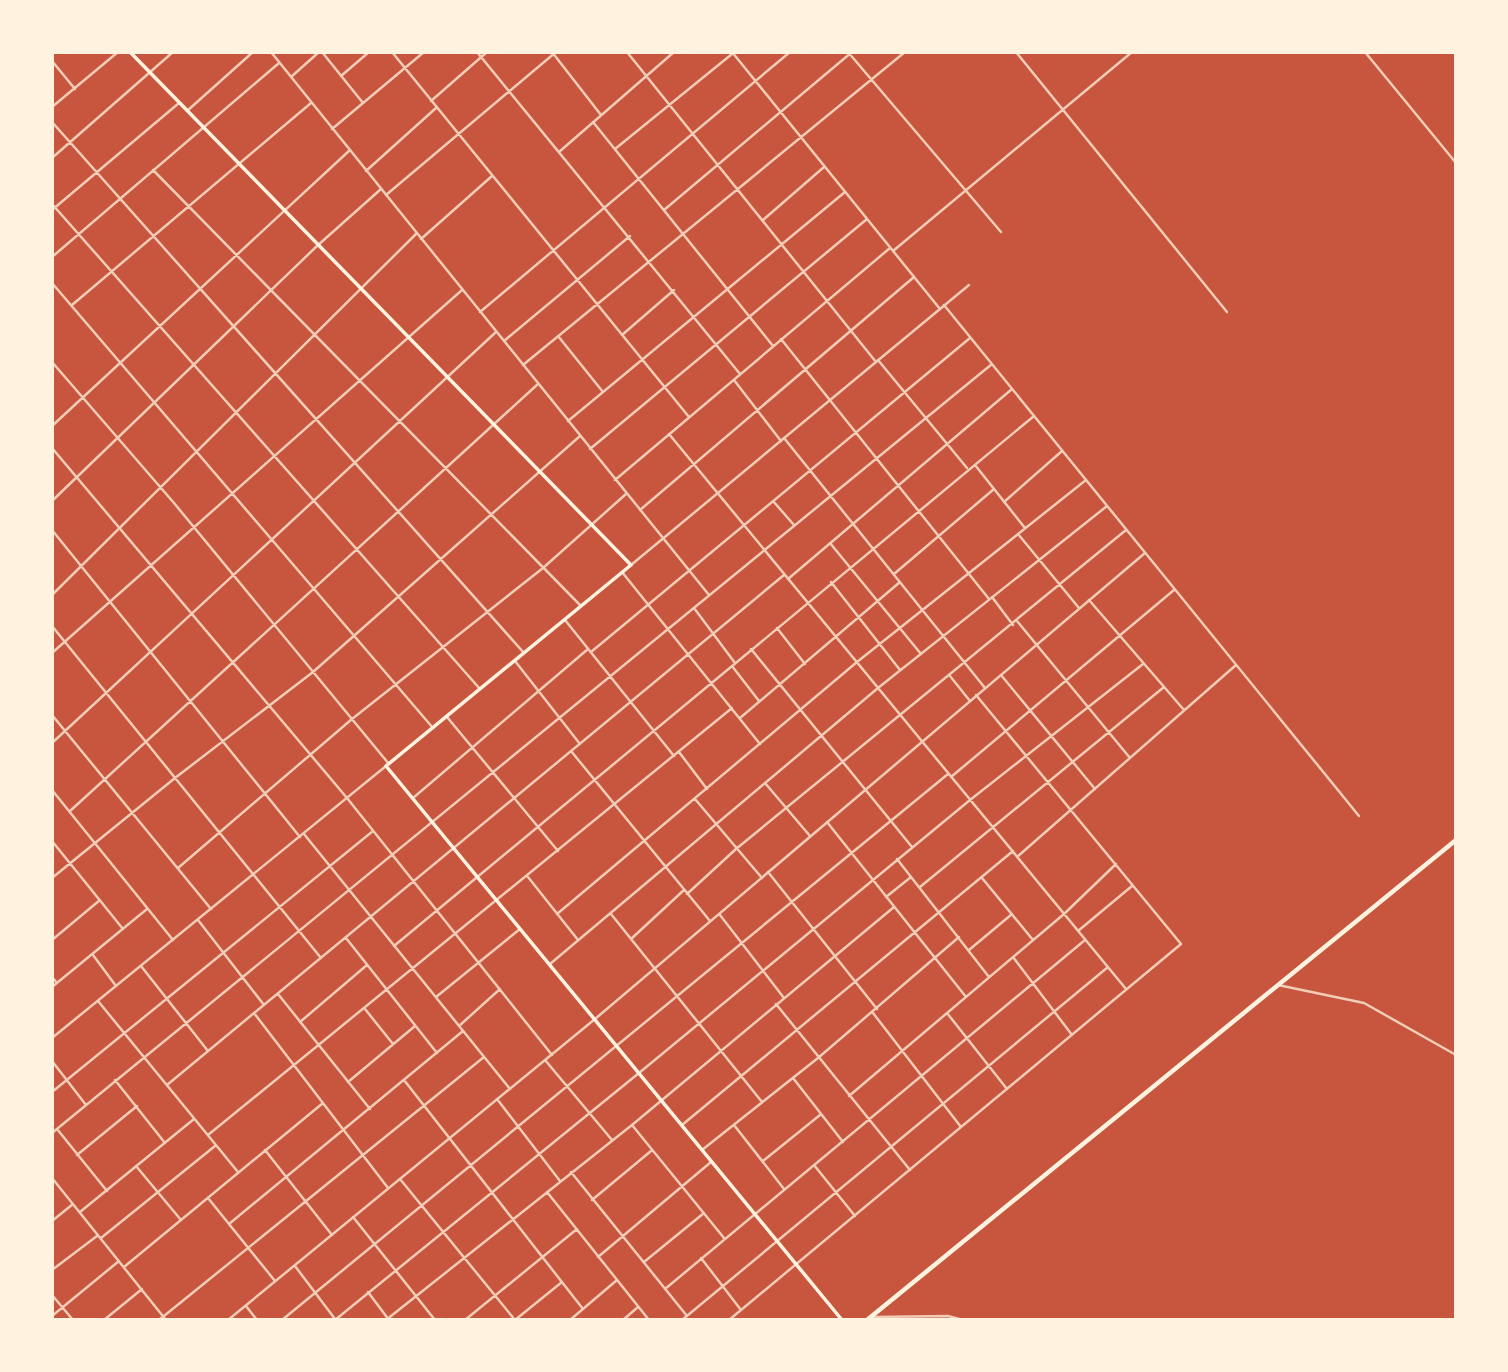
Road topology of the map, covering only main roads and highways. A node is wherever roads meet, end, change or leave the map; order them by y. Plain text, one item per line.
1 (130, 52) edge
2 (1455, 840) edge
3 (869, 1318) edge
4 (842, 1320) edge

1 - 4 main road
2 - 3 highway

